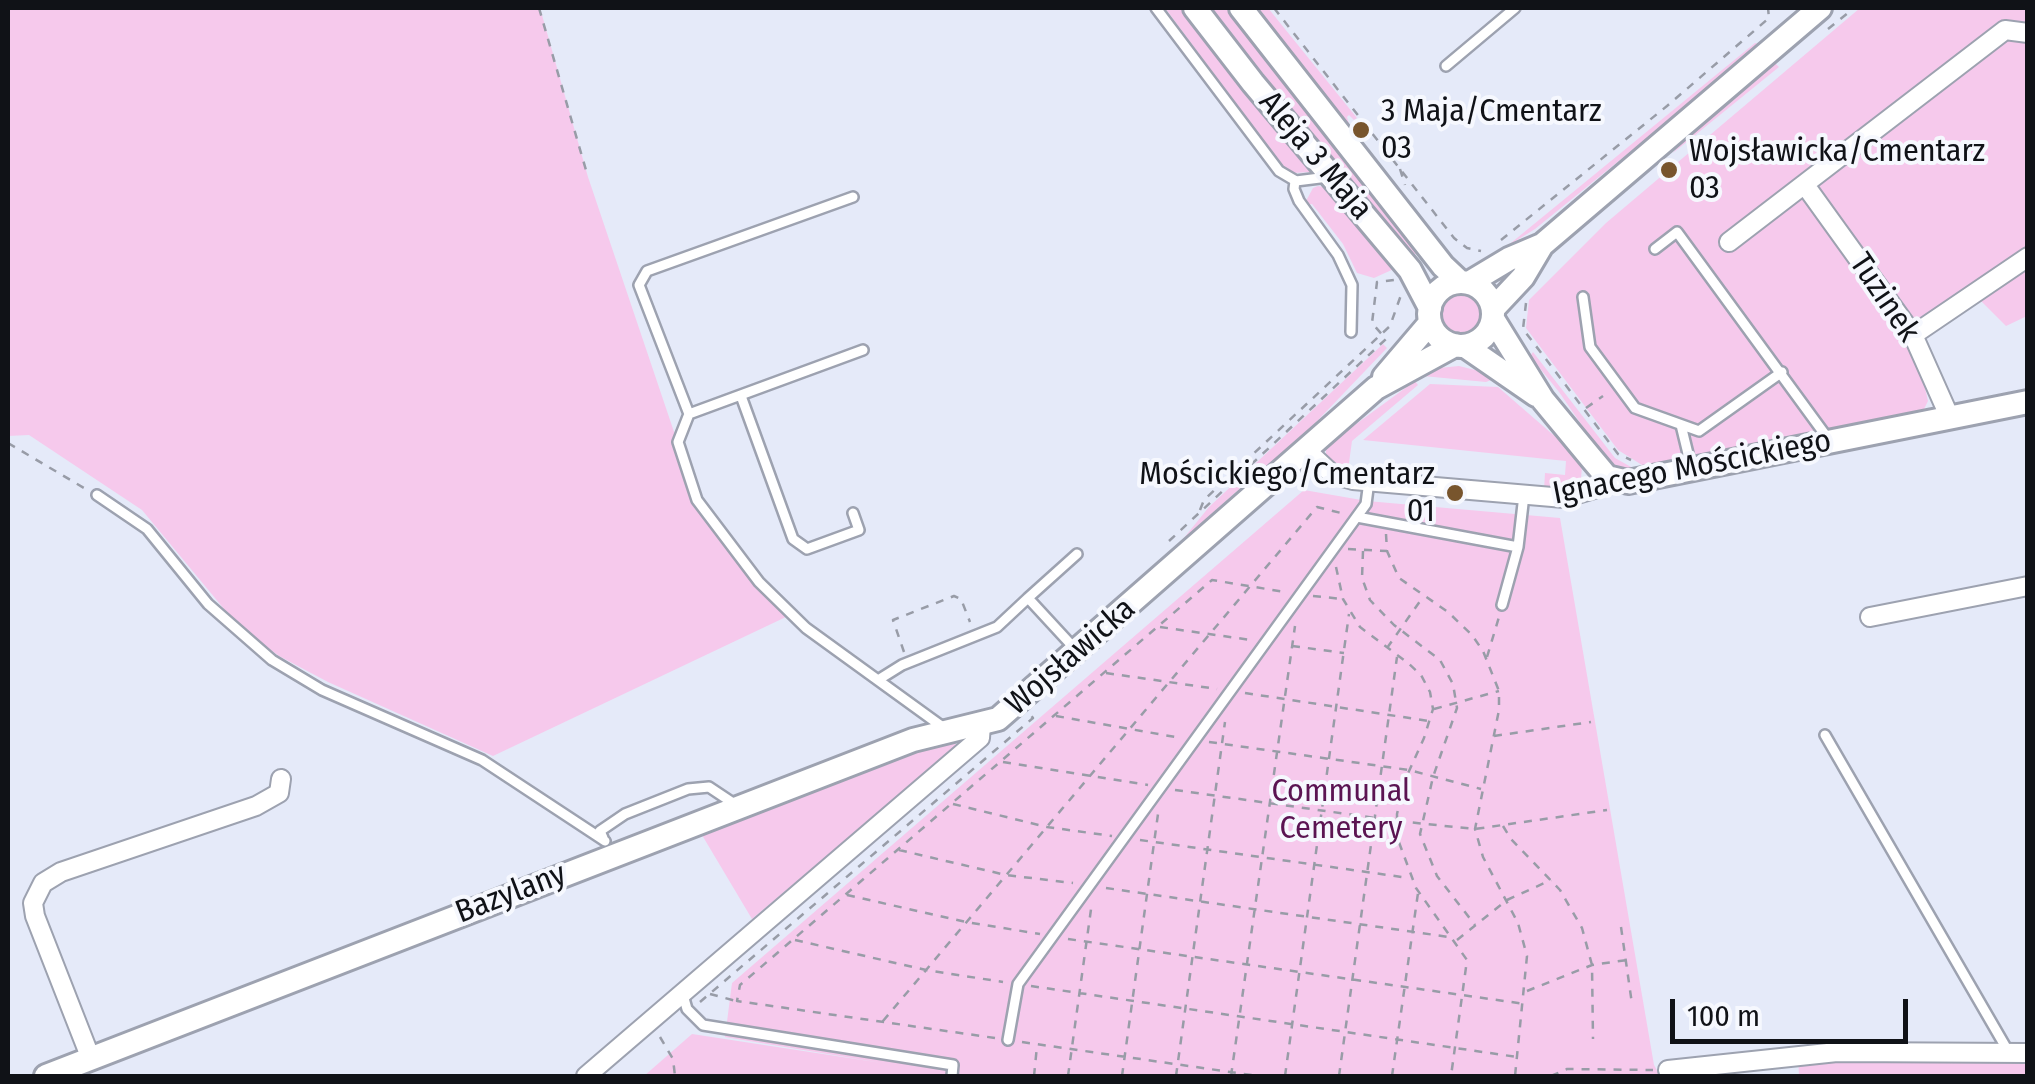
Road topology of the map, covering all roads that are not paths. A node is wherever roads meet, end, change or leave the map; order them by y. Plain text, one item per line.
1 (1156, 8) edge
2 (1195, 8) edge
3 (1242, 8) edge
4 (1515, 8) edge
5 (1811, 15) edge
6 (2028, 33) edge
7 (1446, 66) dead end
8 (1330, 176) junction
9 (1295, 181) junction
10 (1805, 185) junction
11 (853, 197) dead end
12 (1729, 242) dead end
13 (1542, 246) junction
14 (1655, 249) dead end
15 (2028, 257) edge
16 (1465, 282) junction
17 (1583, 298) dead end
18 (1493, 314) junction
19 (1430, 316) junction
20 (1351, 332) dead end
21 (1913, 335) junction
22 (1460, 346) junction
23 (863, 350) dead end
24 (1782, 372) junction
25 (1376, 388) junction
26 (741, 396) junction
27 (1543, 400) junction
28 (2028, 402) edge
29 (689, 414) junction
30 (1950, 418) junction
31 (1682, 425) junction
32 (1830, 442) junction
33 (1306, 449) junction
34 (1692, 470) junction
35 (1608, 477) junction
36 (1369, 482) junction
37 (97, 495) road end
38 (1524, 495) junction
39 (854, 513) dead end
40 (1357, 517) junction
41 (1518, 546) junction
42 (1077, 554) dead end
43 (2028, 586) edge
44 (1028, 598) junction
45 (1502, 605) road end
46 (1870, 617) dead end
47 (1078, 652) junction
48 (878, 680) junction
49 (981, 725) junction
50 (946, 730) junction
51 (1825, 735) dead end
52 (281, 779) dead end
53 (738, 807) junction
54 (608, 848) junction
55 (686, 997) junction
56 (1008, 1040) road end
57 (2018, 1053) edge
58 (92, 1059) junction
59 (1668, 1070) road end
60 (46, 1076) edge
61 (586, 1076) edge
62 (952, 1076) edge

1 - 9 lane
2 - 8 street, Aleja 3 Maja
3 - 16 street, Aleja 3 Maja
4 - 7 lane
5 - 13 street
6 - 10 street
8 - 9 lane
8 - 19 street, Aleja 3 Maja
9 - 20 lane
10 - 12 street
10 - 21 street, Tuzinek
11 - 29 lane
13 - 16 street
13 - 18 street
14 - 24 lane
15 - 21 street
16 - 18 street
16 - 19 street
17 - 31 lane
18 - 22 street
18 - 27 street
19 - 22 street
19 - 25 street, Wojsławicka
21 - 30 street, Tuzinek
22 - 25 street, Wojsławicka
22 - 27 street
23 - 26 lane
24 - 31 lane
24 - 32 lane
25 - 33 street, Wojsławicka
26 - 29 lane
26 - 39 lane
27 - 35 street
28 - 30 street, Ignacego Mościckiego
29 - 48 lane
30 - 32 street, Ignacego Mościckiego
31 - 34 lane
32 - 34 street, Ignacego Mościckiego
33 - 36 street, Ignacego Mościckiego
33 - 47 street, Wojsławicka
34 - 35 street, Ignacego Mościckiego
35 - 38 street, Ignacego Mościckiego
36 - 38 street, Ignacego Mościckiego
36 - 40 lane
37 - 54 lane
38 - 41 lane
40 - 41 lane
40 - 56 lane
41 - 45 lane
42 - 44 lane
43 - 46 street
44 - 47 lane
44 - 48 lane
47 - 49 street, Wojsławicka
48 - 50 lane
49 - 50 street, Bazylany
49 - 55 street, Wojsławicka
50 - 53 street, Bazylany
51 - 57 lane
52 - 58 street
53 - 54 street, Bazylany
53 - 54 lane
54 - 58 street, Bazylany
55 - 61 street, Wojsławicka
55 - 62 lane
57 - 59 street
58 - 60 street, Bazylany

